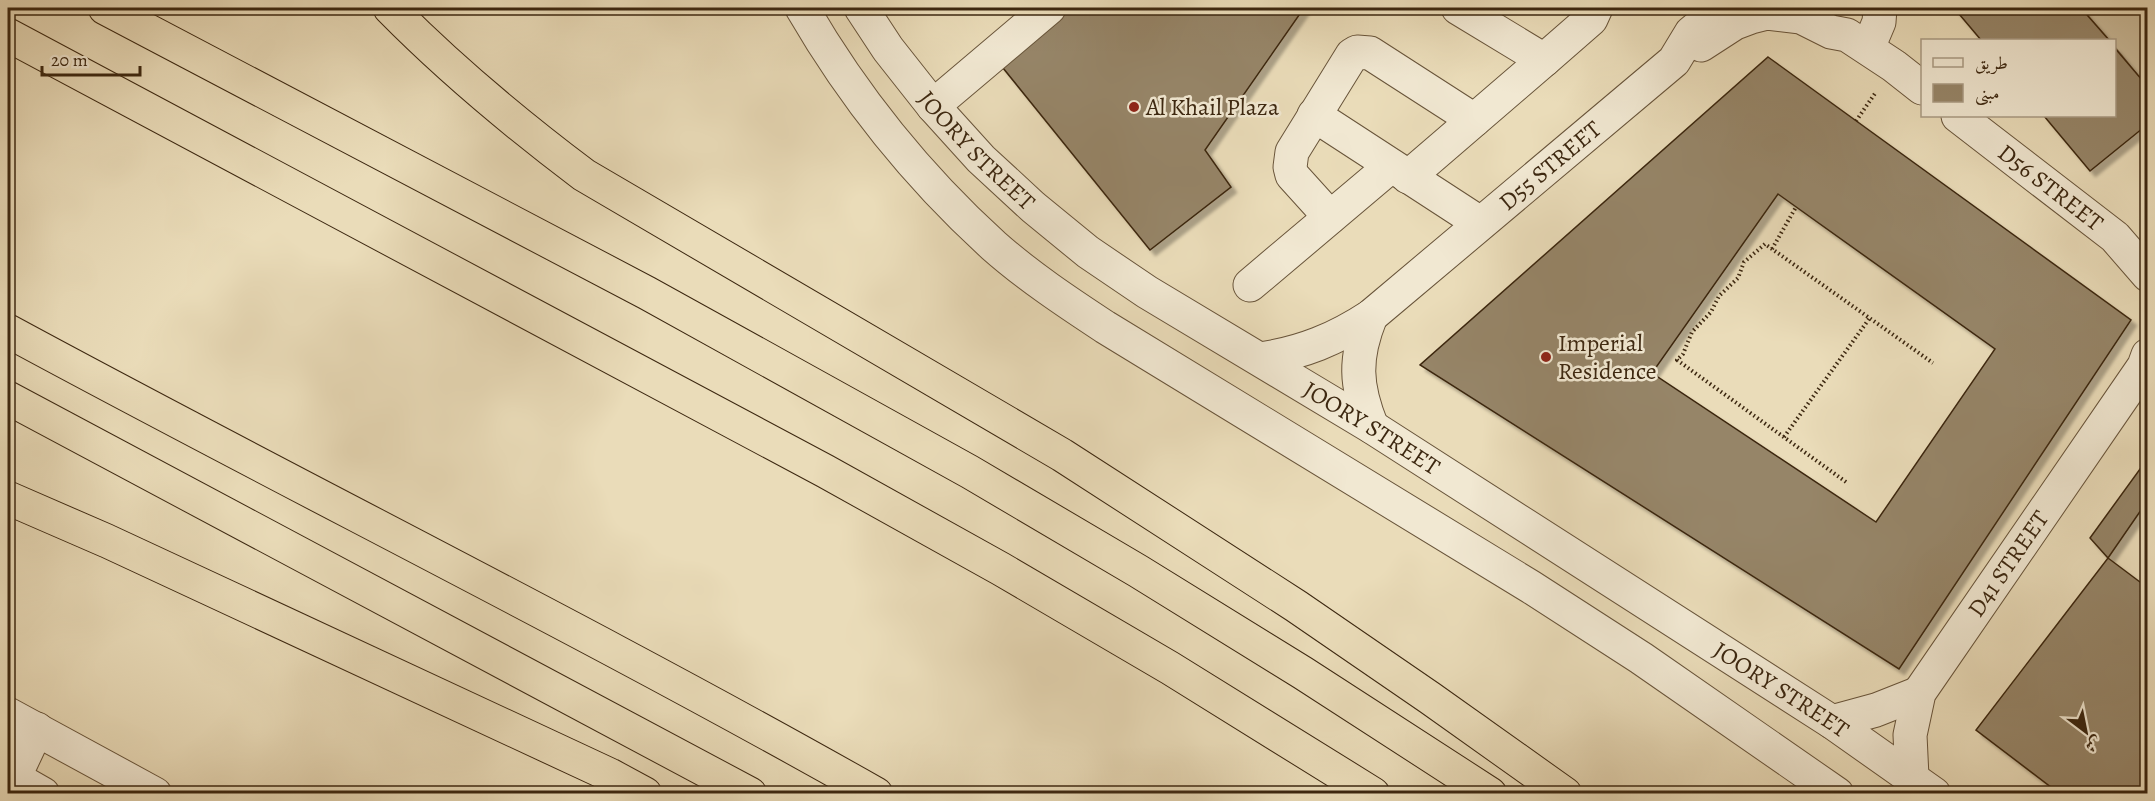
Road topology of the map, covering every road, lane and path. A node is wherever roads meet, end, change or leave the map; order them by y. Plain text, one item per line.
1 (105, 8) edge
2 (390, 8) edge
3 (802, 8) edge
4 (861, 8) edge
5 (1049, 8) edge
6 (1458, 8) edge
7 (1596, 8) edge
8 (1721, 8) edge
9 (1820, 8) edge
10 (1880, 8) edge
11 (8, 35) edge
12 (1857, 42) junction
13 (1544, 60) junction
14 (1674, 61) junction
15 (1921, 87) edge
16 (933, 106) junction
17 (1314, 115) junction
18 (1959, 117) edge
19 (1474, 120) junction
20 (1400, 171) junction
21 (1796, 207) dead end
22 (1330, 217) junction
23 (1480, 224) junction
24 (2115, 237) junction
25 (1772, 249) junction
26 (2148, 251) edge
27 (2148, 275) edge
28 (1250, 285) dead end
29 (1371, 316) junction
30 (1869, 318) junction
31 (8, 331) edge
32 (1260, 359) junction
33 (2146, 361) edge
34 (1934, 363) dead end
35 (8, 398) edge
36 (1372, 428) junction
37 (1784, 437) junction
38 (1846, 482) dead end
39 (8, 498) edge
40 (1919, 693) junction
41 (8, 714) edge
42 (1832, 722) junction
43 (37, 729) junction
44 (11, 782) edge
45 (1923, 785) edge
46 (43, 794) edge
47 (156, 794) edge
48 (645, 794) edge
49 (750, 794) edge
50 (876, 794) edge
51 (1373, 794) edge
52 (1491, 794) edge
53 (1565, 794) edge
54 (1837, 794) edge

1 - 52 highway
2 - 53 highway
3 - 54 street
4 - 16 street, JOORY STREET
5 - 16 street
6 - 13 street
7 - 13 street
8 - 14 street, D55 STREET
9 - 12 street
10 - 12 street
11 - 51 highway
12 - 14 street
12 - 15 street
13 - 19 street
14 - 23 street, D55 STREET
16 - 32 street, JOORY STREET
17 - 19 street
17 - 20 street
17 - 22 street
18 - 24 street, D56 STREET
19 - 20 street
20 - 22 street
20 - 23 street
21 - 25 path
22 - 28 street
23 - 29 street, D55 STREET
24 - 26 street, D56 STREET
24 - 27 street, D56 STREET
25 - 30 path
25 - 37 path
29 - 32 street, D55 STREET
29 - 36 street
30 - 34 path
30 - 37 path
31 - 50 highway
32 - 36 street, JOORY STREET
33 - 40 street, D41 STREET
35 - 49 highway
36 - 42 street, JOORY STREET
37 - 38 path
39 - 48 highway
40 - 42 street
40 - 45 street, D41 STREET
41 - 43 street
42 - 45 street, JOORY STREET
43 - 44 street
43 - 47 street
44 - 46 street

